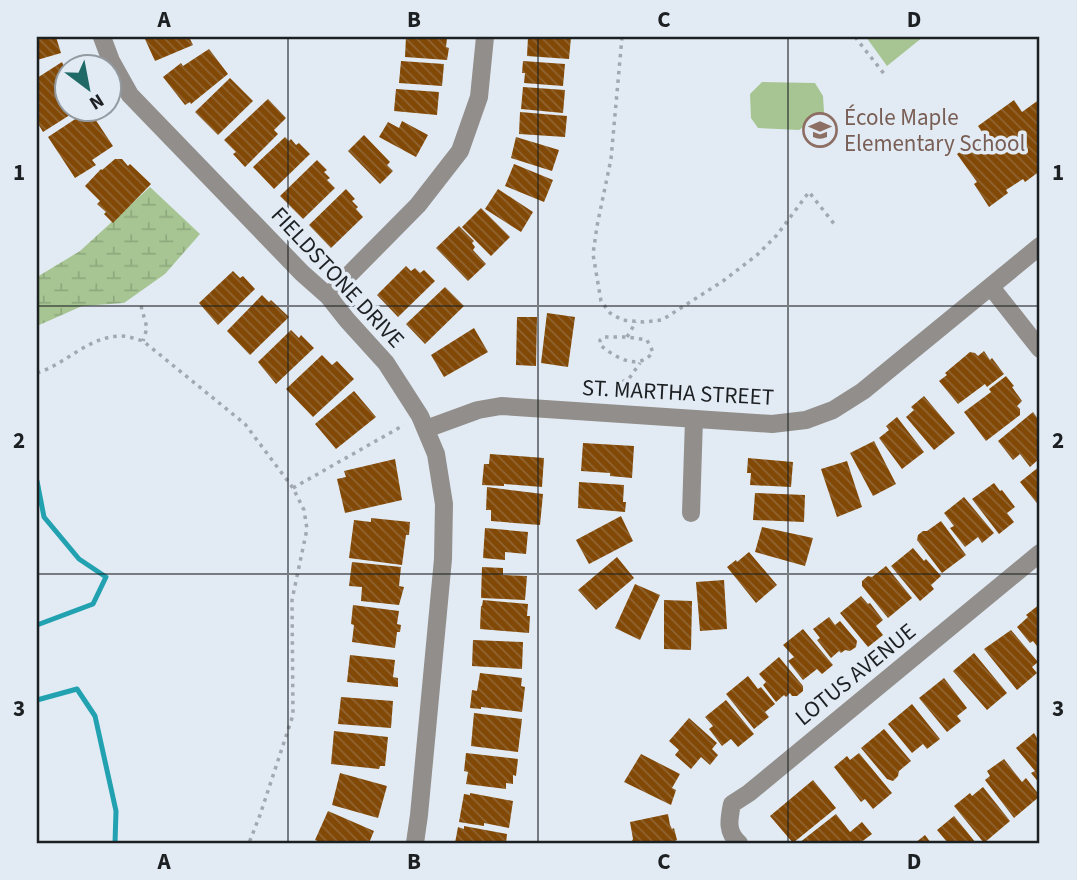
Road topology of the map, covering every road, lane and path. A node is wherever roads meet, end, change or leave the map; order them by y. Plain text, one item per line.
1 (103, 37) edge
2 (485, 37) edge
3 (855, 37) edge
4 (623, 38) edge
5 (885, 75) dead end
6 (835, 225) dead end
7 (1040, 246) edge
8 (991, 287) junction
9 (328, 296) junction
10 (141, 306) dead end
11 (636, 321) junction
12 (627, 337) junction
13 (143, 341) junction
14 (1040, 349) edge
15 (642, 361) junction
16 (37, 373) edge
17 (617, 399) dead end
18 (694, 419) junction
19 (423, 422) junction
20 (293, 488) junction
21 (691, 513) dead end
22 (1040, 553) edge
23 (249, 843) edge
24 (415, 843) edge
25 (738, 843) edge

1 - 9 street, FIELDSTONE DRIVE
2 - 9 street
3 - 5 path
4 - 11 path
6 - 11 path
7 - 8 street, ST. MARTHA STREET
8 - 14 street
8 - 18 street, ST. MARTHA STREET
9 - 19 street, FIELDSTONE DRIVE
10 - 13 path
11 - 12 path
12 - 15 path
12 - 15 path
13 - 16 path
13 - 20 path
15 - 17 path
18 - 19 street, ST. MARTHA STREET
18 - 21 street
19 - 20 path
19 - 24 street, FIELDSTONE DRIVE
20 - 23 path
22 - 25 street, LOTUS AVENUE

